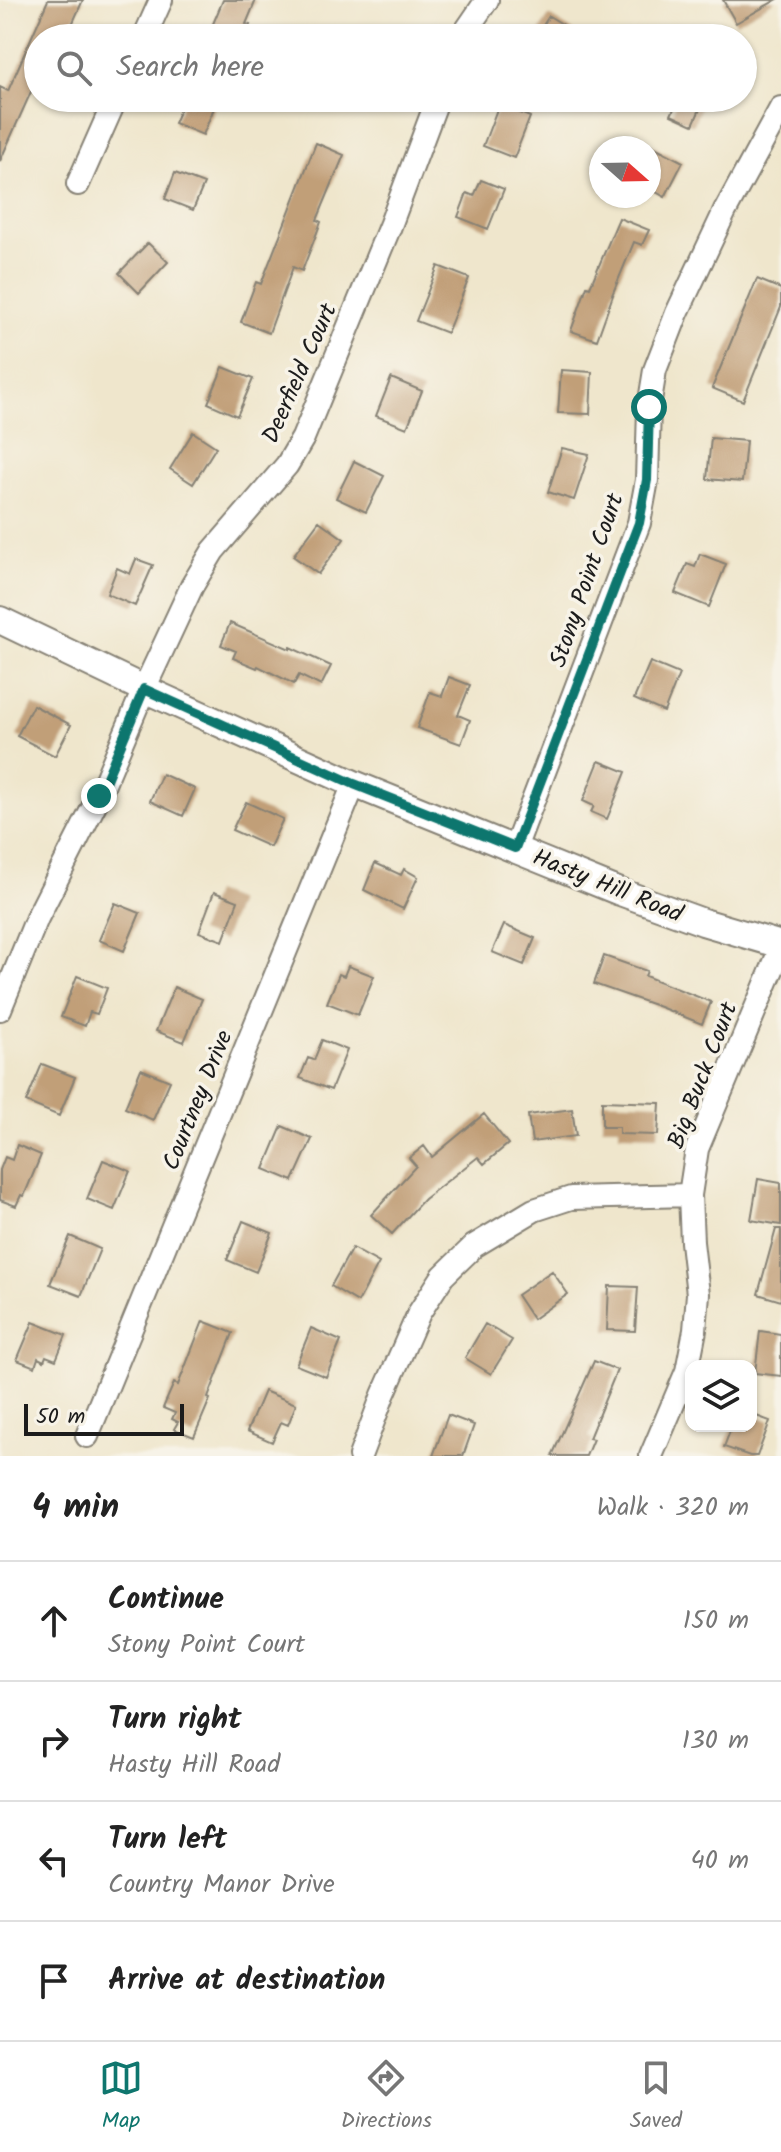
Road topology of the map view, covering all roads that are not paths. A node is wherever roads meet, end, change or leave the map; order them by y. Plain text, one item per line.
1 (161, 0) edge
2 (487, 0) edge
3 (150, 24) edge
4 (471, 24) edge
5 (781, 108) edge
6 (110, 112) edge
7 (433, 112) edge
8 (78, 184) dead end
9 (0, 620) edge
10 (144, 689) junction
11 (354, 784) junction
12 (515, 848) junction
13 (781, 947) edge
14 (0, 1009) edge
15 (690, 1195) junction
16 (87, 1436) dead end
17 (360, 1456) edge
18 (651, 1456) edge

1 - 3 street
2 - 4 street
5 - 12 street, Stony Point Court
6 - 8 street
7 - 10 street, Deerfield Court
9 - 10 street, Hasty Hill Road
10 - 11 street, Hasty Hill Road
10 - 14 street, Deerfield Court
11 - 12 street, Hasty Hill Road
11 - 16 street, Courtney Drive
12 - 13 street, Hasty Hill Road
13 - 15 street, Big Buck Court
15 - 17 street
15 - 18 street, Big Buck Court

